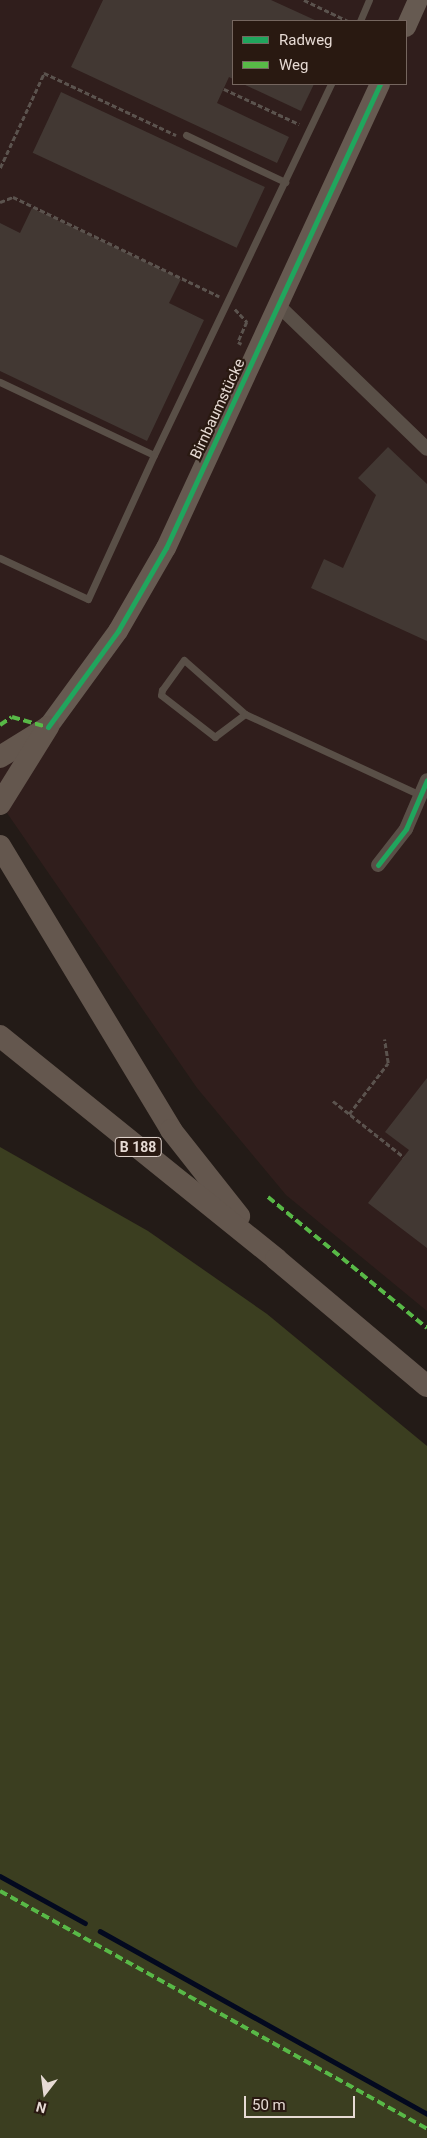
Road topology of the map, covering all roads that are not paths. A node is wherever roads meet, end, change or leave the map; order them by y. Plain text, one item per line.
1 (369, 0) edge
2 (418, 0) edge
3 (360, 20) edge
4 (407, 25) edge
5 (331, 85) edge
6 (380, 85) edge
7 (183, 136) road end
8 (285, 182) junction
9 (280, 307) junction
10 (0, 382) edge
11 (427, 448) edge
12 (154, 455) junction
13 (0, 558) edge
14 (245, 714) junction
15 (48, 727) junction
16 (0, 757) edge
17 (427, 780) edge
18 (420, 795) junction
19 (0, 804) edge
20 (0, 846) edge
21 (378, 865) dead end
22 (0, 1036) edge
23 (276, 1259) junction
24 (427, 1386) edge

1 - 3 lane
2 - 4 street
5 - 8 lane
6 - 9 street, Birnbaumstücke
7 - 8 lane
8 - 12 lane
9 - 11 street
9 - 15 street, Birnbaumstücke
10 - 12 lane
12 - 13 lane
14 - 14 lane
14 - 18 lane
15 - 16 main road
15 - 19 main road
17 - 18 street
18 - 21 street
20 - 23 main road
22 - 23 main road, B 188
23 - 24 main road, B 188

